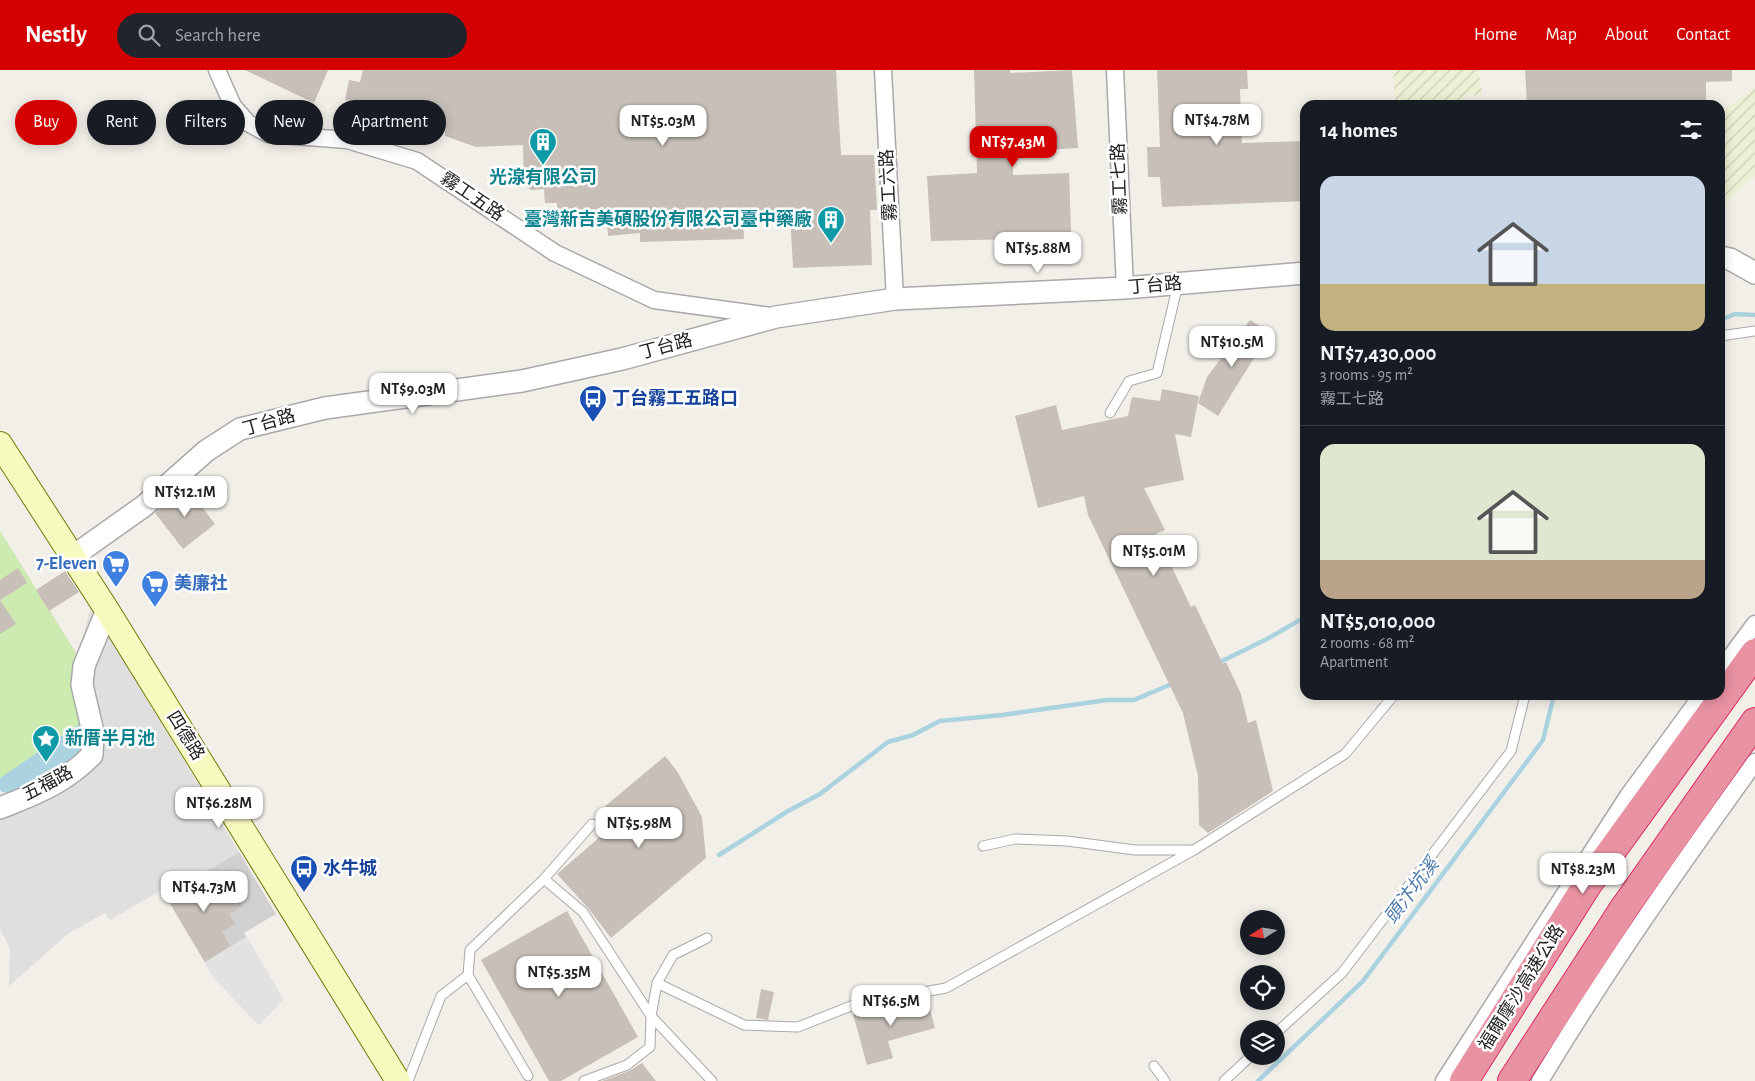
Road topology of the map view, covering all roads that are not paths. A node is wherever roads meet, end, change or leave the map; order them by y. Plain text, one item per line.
1 (217, 70) edge
2 (883, 70) edge
3 (1116, 70) edge
4 (1725, 258) edge
5 (1300, 273) edge
6 (1755, 274) edge
7 (1178, 284) junction
8 (1125, 288) junction
9 (895, 299) junction
10 (776, 317) junction
11 (1755, 332) edge
12 (1725, 335) edge
13 (1110, 413) dead end
14 (0, 444) edge
15 (72, 557) junction
16 (107, 610) junction
17 (1755, 624) edge
18 (1755, 653) edge
19 (1725, 664) edge
20 (1725, 694) edge
21 (1390, 700) edge
22 (1524, 700) edge
23 (1698, 700) edge
24 (1721, 700) edge
25 (1755, 722) edge
26 (1755, 762) edge
27 (0, 808) edge
28 (592, 824) dead end
29 (983, 846) dead end
30 (1194, 850) junction
31 (544, 879) junction
32 (707, 938) dead end
33 (468, 975) junction
34 (657, 983) junction
35 (651, 1016) junction
36 (1285, 1025) edge
37 (1241, 1065) edge
38 (1154, 1066) dead end
39 (528, 1076) dead end
40 (398, 1081) edge
41 (408, 1081) edge
42 (584, 1081) edge
43 (712, 1081) edge
44 (1165, 1081) edge
45 (1224, 1081) edge
46 (1444, 1081) edge
47 (1464, 1081) edge
48 (1512, 1081) edge
49 (1540, 1081) edge

1 - 10 street, 霧工五路
2 - 9 street, 霧工六路
3 - 8 street, 霧工七路
4 - 6 street
5 - 7 street, 丁台路
7 - 8 street, 丁台路
7 - 13 lane
8 - 9 street, 丁台路
9 - 10 street, 丁台路
10 - 15 street, 丁台路
11 - 12 lane
14 - 15 main road, 四德路
15 - 16 main road, 四德路
16 - 27 street, 五福路
16 - 40 main road, 四德路
17 - 19 street
18 - 20 highway, 福爾摩沙高速公路
21 - 30 lane
22 - 36 lane
23 - 46 street
24 - 47 highway, 福爾摩沙高速公路
25 - 48 highway
26 - 49 street
28 - 31 lane
29 - 30 lane
30 - 34 lane
31 - 33 lane
31 - 35 lane
32 - 34 lane
33 - 39 lane
33 - 41 lane
34 - 35 lane
35 - 42 lane
35 - 43 lane
37 - 45 lane
38 - 44 lane

